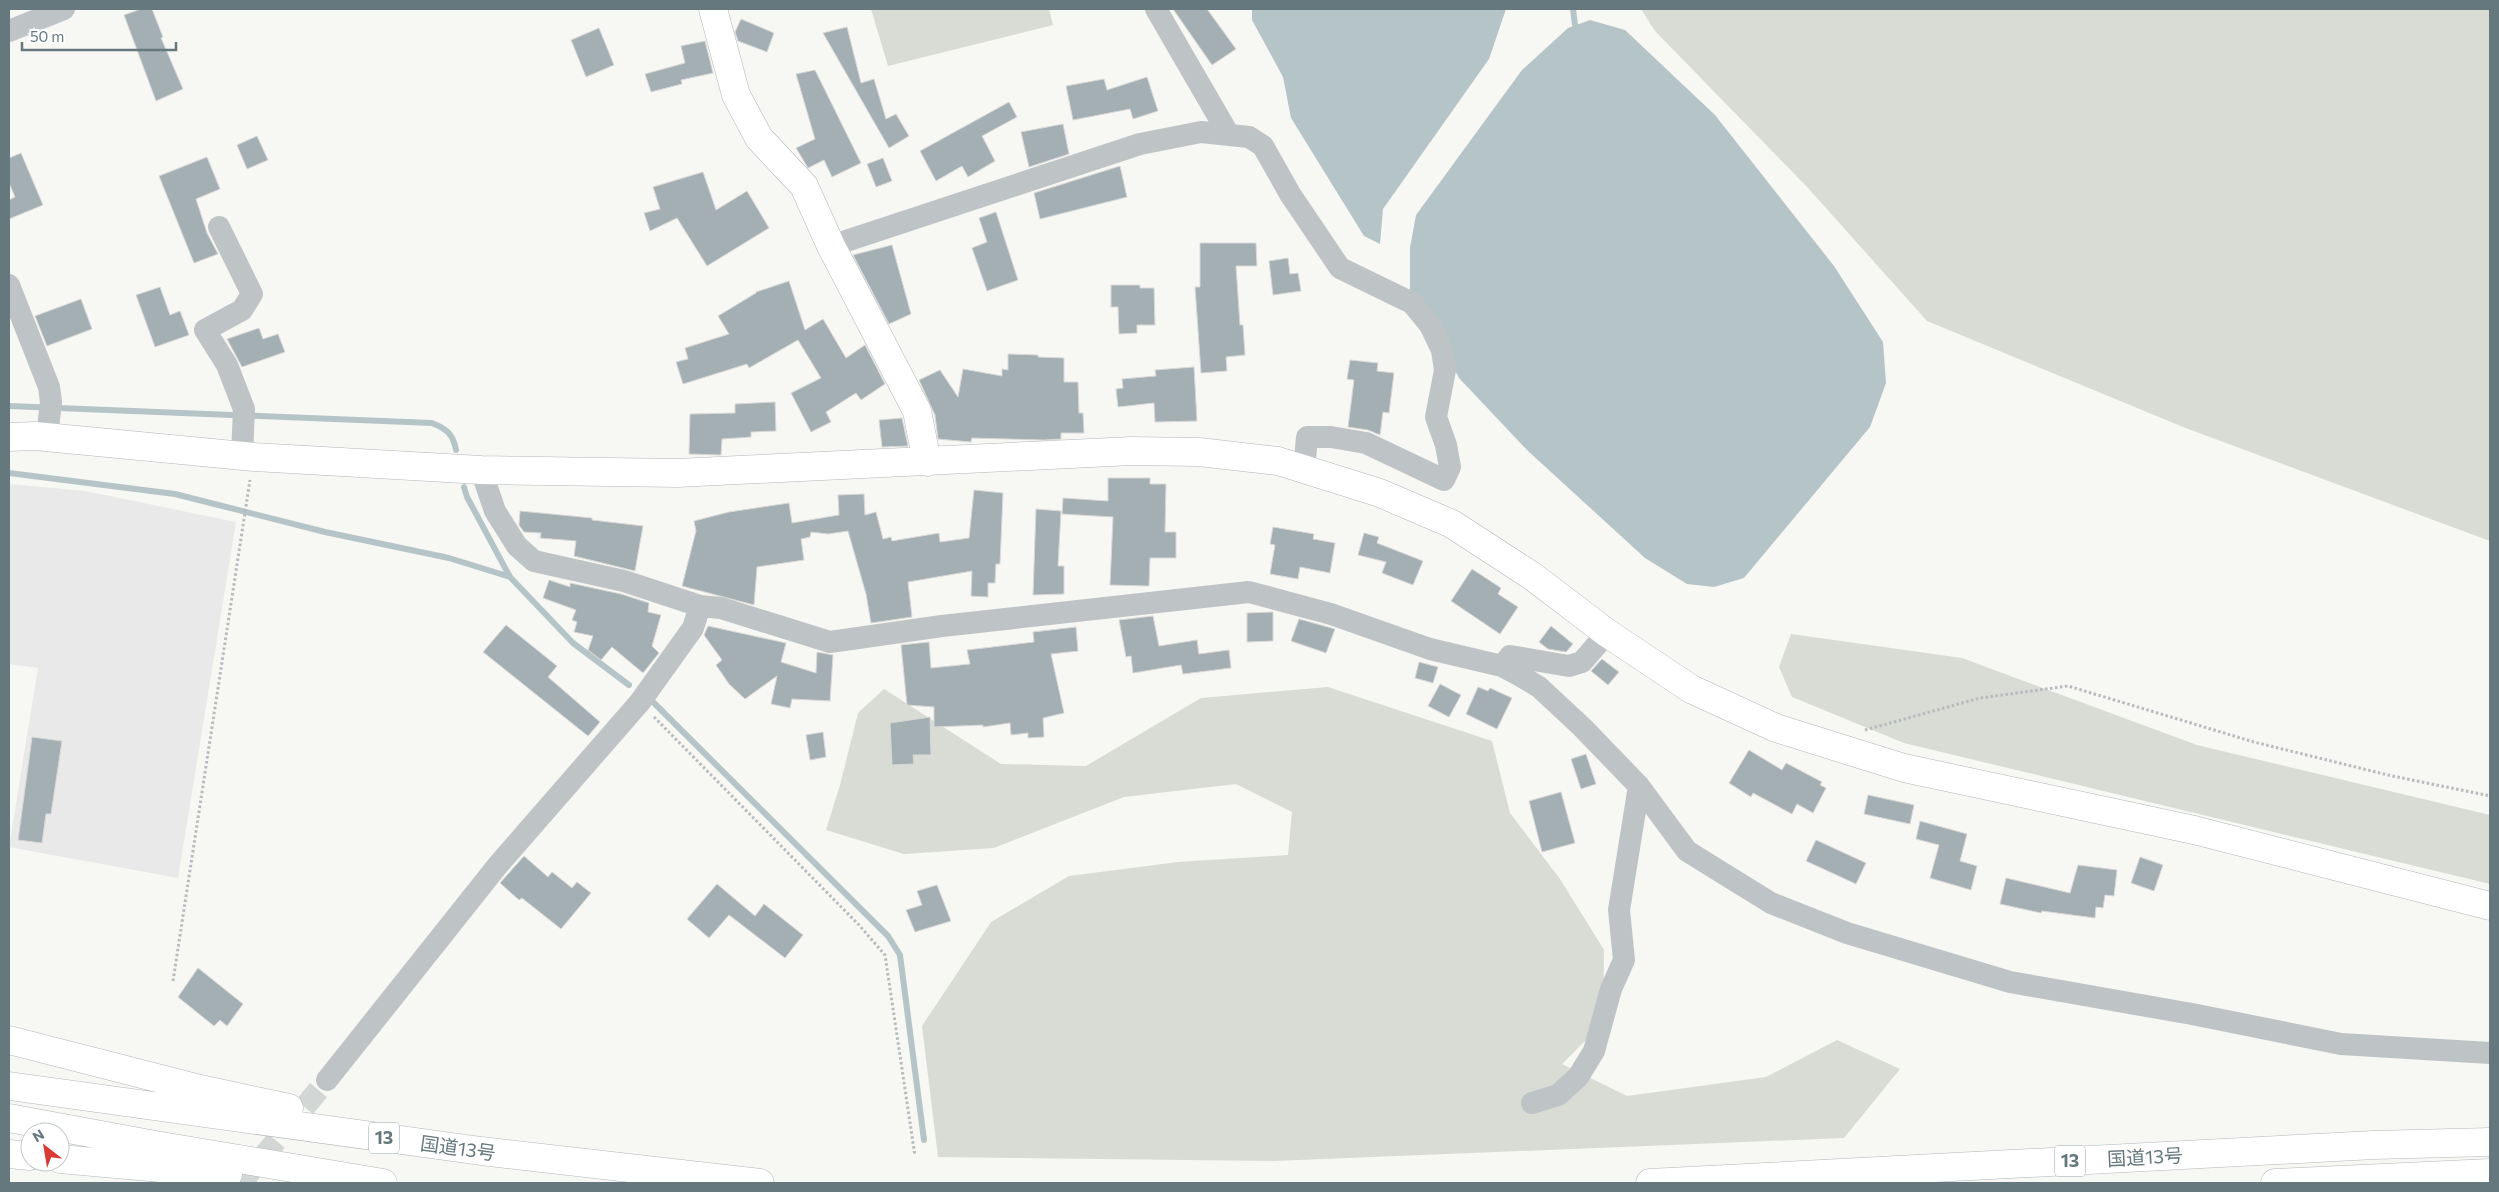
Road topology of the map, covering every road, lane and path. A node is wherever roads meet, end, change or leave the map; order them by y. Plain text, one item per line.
1 (64, 9) edge
2 (713, 9) edge
3 (1156, 9) edge
4 (9, 31) edge
5 (1230, 135) junction
6 (219, 227) dead end
7 (831, 246) junction
8 (9, 285) edge
9 (49, 419) junction
10 (9, 437) edge
11 (243, 444) junction
12 (928, 462) junction
13 (482, 470) junction
14 (1304, 470) junction
15 (247, 503) dead end
16 (700, 606) junction
17 (1607, 633) junction
18 (1502, 666) junction
19 (640, 702) junction
20 (1863, 731) dead end
21 (1639, 786) junction
22 (2490, 796) edge
23 (2490, 906) edge
24 (173, 981) dead end
25 (9, 1040) edge
26 (2490, 1053) edge
27 (327, 1080) tunnel mouth
28 (9, 1086) edge
29 (1532, 1103) dead end
30 (9, 1118) edge
31 (2490, 1142) edge
32 (480, 1151) junction
33 (915, 1156) dead end
34 (70, 1160) edge
35 (2490, 1173) edge
36 (341, 1183) edge
37 (383, 1183) edge
38 (760, 1183) edge
39 (1650, 1183) edge
40 (2275, 1183) edge

1 - 4 street
2 - 7 main road
3 - 5 street
5 - 7 street
5 - 14 street
6 - 11 street
7 - 12 main road
8 - 9 street
9 - 10 main road
9 - 11 main road
11 - 13 main road
12 - 13 main road
12 - 14 main road
13 - 16 street
14 - 17 main road
15 - 24 path
16 - 18 street
16 - 19 street
17 - 18 street
17 - 23 main road
18 - 21 street
19 - 27 street
19 - 33 path
20 - 22 path
21 - 26 street
21 - 29 street
25 - 32 main road, 13
28 - 32 main road, 国道13号 / 13
30 - 37 main road, 13
31 - 39 main road, 国道13号 / 13
32 - 38 main road, 国道13号 / 13
34 - 36 main road
35 - 40 main road

